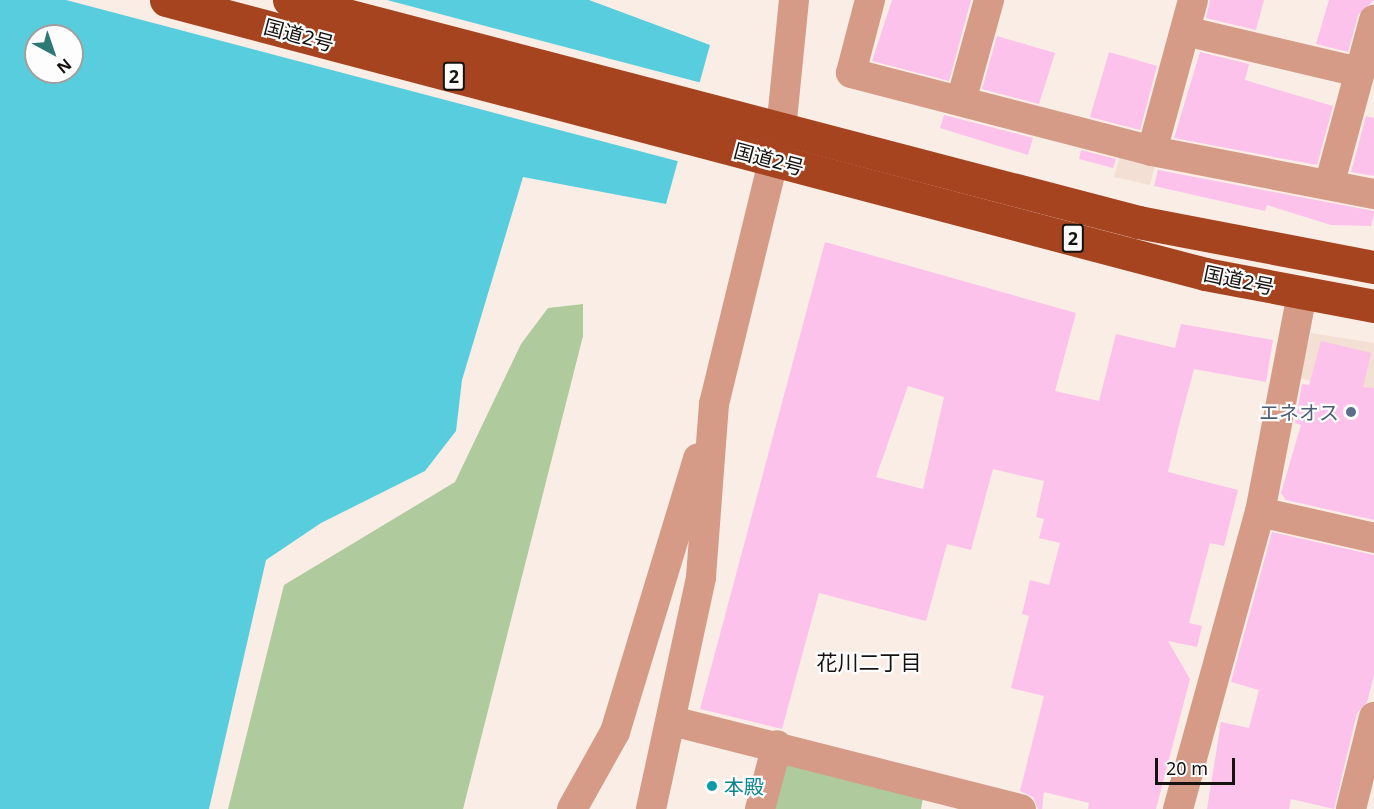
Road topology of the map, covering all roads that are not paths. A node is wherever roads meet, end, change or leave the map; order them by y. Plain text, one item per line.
1 (166, 0) edge
2 (288, 0) edge
3 (870, 0) edge
4 (989, 0) edge
5 (1193, 0) edge
6 (798, 5) edge
7 (1374, 20) edge
8 (1185, 31) junction
9 (1363, 81) edge
10 (962, 101) junction
11 (762, 141) junction
12 (1152, 151) junction
13 (1330, 182) junction
14 (1374, 194) edge
15 (1374, 267) edge
16 (1302, 293) junction
17 (1374, 306) edge
18 (714, 404) junction
19 (1260, 512) junction
20 (1374, 538) edge
21 (1374, 717) edge
22 (672, 721) junction
23 (777, 745) junction
24 (1005, 807) edge
25 (572, 809) edge
26 (651, 809) edge
27 (760, 809) edge
28 (1178, 809) edge
29 (1351, 809) edge

1 - 11 highway, 国道2号 / 2
2 - 11 highway, 国道2号 / 2
3 - 10 street
4 - 10 street
5 - 8 street
6 - 11 street
7 - 9 street
8 - 9 street
8 - 12 street
9 - 13 street
10 - 12 street
11 - 15 highway, 国道2号 / 2
11 - 16 highway, 国道2号 / 2
11 - 18 street
12 - 13 street
13 - 14 street
16 - 17 highway, 国道2号 / 2
16 - 19 street
18 - 22 street
18 - 25 street
19 - 20 street
19 - 28 street
21 - 29 street
22 - 23 street
22 - 26 street
23 - 24 street
23 - 27 street

